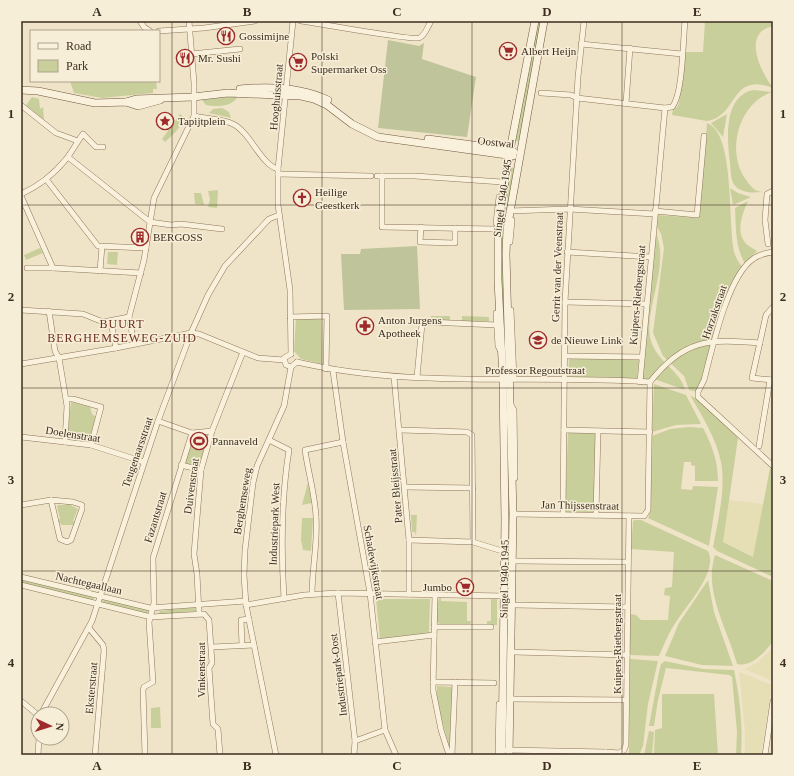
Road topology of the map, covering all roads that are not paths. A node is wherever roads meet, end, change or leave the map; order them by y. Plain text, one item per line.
1 (140, 21) edge
2 (189, 21) edge
3 (255, 21) edge
4 (293, 21) edge
5 (301, 21) edge
6 (431, 21) edge
7 (536, 21) edge
8 (544, 21) edge
9 (584, 21) edge
10 (685, 21) edge
11 (326, 23) edge
12 (189, 29) junction
13 (148, 30) edge
14 (160, 31) edge
15 (581, 44) junction
16 (630, 48) junction
17 (240, 49) dead end
18 (191, 54) junction
19 (682, 54) junction
20 (21, 90) edge
21 (286, 92) junction
22 (542, 93) dead end
23 (194, 96) junction
24 (577, 98) junction
25 (626, 103) junction
26 (22, 106) dead end
27 (665, 108) junction
28 (194, 116) junction
29 (704, 136) dead end
30 (78, 141) junction
31 (103, 147) dead end
32 (519, 155) junction
33 (510, 156) junction
34 (68, 157) junction
35 (278, 172) junction
36 (377, 176) junction
37 (46, 179) junction
38 (502, 182) junction
39 (773, 191) edge
40 (21, 195) edge
41 (569, 210) junction
42 (511, 211) junction
43 (655, 212) junction
44 (279, 215) junction
45 (150, 222) junction
46 (421, 227) junction
47 (455, 228) junction
48 (222, 229) dead end
49 (495, 229) junction
50 (768, 244) dead end
51 (102, 246) junction
52 (146, 248) junction
53 (567, 252) junction
54 (773, 252) edge
55 (651, 257) junction
56 (27, 268) dead end
57 (53, 268) junction
58 (100, 271) junction
59 (141, 273) junction
60 (565, 302) junction
61 (647, 304) junction
62 (772, 308) edge
63 (21, 310) edge
64 (49, 311) junction
65 (129, 317) junction
66 (290, 317) junction
67 (111, 322) junction
68 (497, 325) junction
69 (191, 333) junction
70 (714, 341) junction
71 (134, 343) junction
72 (760, 343) junction
73 (116, 348) junction
74 (243, 352) junction
75 (502, 353) junction
76 (291, 354) junction
77 (565, 356) junction
78 (642, 357) junction
79 (59, 358) junction
80 (284, 360) junction
81 (296, 362) junction
82 (21, 364) edge
83 (291, 367) junction
84 (326, 369) junction
85 (333, 371) junction
86 (394, 377) junction
87 (417, 377) junction
88 (509, 379) junction
89 (565, 379) junction
90 (772, 380) edge
91 (640, 382) junction
92 (650, 382) junction
93 (67, 399) junction
94 (158, 421) junction
95 (400, 430) junction
96 (564, 430) junction
97 (212, 431) junction
98 (598, 431) junction
99 (650, 432) junction
100 (192, 433) junction
101 (21, 437) edge
102 (269, 440) junction
103 (65, 442) junction
104 (343, 442) junction
105 (91, 445) junction
106 (759, 446) dead end
107 (144, 462) junction
108 (181, 465) junction
109 (773, 466) edge
110 (201, 470) junction
111 (405, 487) junction
112 (473, 488) junction
113 (51, 500) junction
114 (21, 505) edge
115 (514, 514) junction
116 (563, 515) junction
117 (596, 516) junction
118 (629, 516) junction
119 (505, 539) junction
120 (409, 540) junction
121 (473, 542) junction
122 (502, 551) junction
123 (516, 561) junction
124 (628, 562) junction
125 (21, 577) edge
126 (21, 585) edge
127 (338, 593) junction
128 (370, 593) junction
129 (312, 594) junction
130 (409, 594) junction
131 (435, 594) junction
132 (100, 596) junction
133 (506, 596) junction
134 (284, 599) junction
135 (246, 603) junction
136 (98, 604) junction
137 (199, 605) junction
138 (515, 605) junction
139 (627, 607) junction
140 (153, 608) junction
141 (199, 613) junction
142 (151, 617) junction
143 (249, 620) junction
144 (434, 626) junction
145 (491, 627) dead end
146 (89, 628) junction
147 (434, 635) junction
148 (375, 642) junction
149 (242, 645) junction
150 (254, 645) junction
151 (212, 647) junction
152 (514, 652) junction
153 (627, 655) junction
154 (433, 682) junction
155 (455, 682) junction
156 (494, 683) dead end
157 (513, 698) junction
158 (626, 700) junction
159 (773, 700) edge
160 (21, 702) edge
161 (45, 706) edge
162 (30, 709) edge
163 (385, 730) junction
164 (355, 741) junction
165 (506, 753) edge
166 (606, 754) edge
167 (95, 755) edge
168 (145, 755) edge
169 (220, 755) edge
170 (276, 755) edge
171 (354, 755) edge
172 (396, 755) edge
173 (448, 755) edge
174 (452, 755) edge
175 (765, 755) edge

1 - 13 street
2 - 12 street
3 - 12 street
4 - 21 street, Hooghuisstraat
5 - 11 street
6 - 11 street
7 - 33 main road, Singel 1940-1945
8 - 32 main road, Singel 1940-1945
9 - 15 street, Gerrit van der Veenstraat
10 - 19 street
12 - 14 street
12 - 18 street
15 - 16 street
15 - 24 street, Gerrit van der Veenstraat
16 - 19 street
16 - 25 street
17 - 18 street
18 - 23 street
19 - 27 street
20 - 23 main road, Oostwal
21 - 23 main road, Oostwal
21 - 33 main road, Oostwal
21 - 35 street, Hooghuisstraat
22 - 24 street
23 - 28 street
24 - 25 street
24 - 41 street, Gerrit van der Veenstraat
25 - 27 street
26 - 30 street
27 - 43 street, Kuipers-Rietbergstraat
28 - 35 street
28 - 45 street
29 - 43 street
30 - 31 street
30 - 34 street
32 - 33 main road, Oostwal
32 - 42 main road, Singel 1940-1945
33 - 38 street, Singel 1940-1945
33 - 75 main road, Singel 1940-1945
34 - 37 street
34 - 45 street
35 - 36 street
35 - 44 street
36 - 38 street
36 - 46 street
37 - 40 street
37 - 51 street
38 - 49 street, Singel 1940-1945
39 - 50 street
40 - 57 street
41 - 42 street
41 - 43 street
41 - 53 street, Gerrit van der Veenstraat
42 - 88 main road, Singel 1940-1945
43 - 55 street, Kuipers-Rietbergstraat
44 - 66 street
44 - 69 street, Teugenaarsstraat
45 - 48 street
45 - 52 street
46 - 47 street
46 - 47 street
47 - 49 street
49 - 68 street, Singel 1940-1945
51 - 52 street
51 - 58 street
52 - 59 street
53 - 55 street
53 - 60 street, Gerrit van der Veenstraat
54 - 70 street, Horzakstraat
55 - 61 street, Kuipers-Rietbergstraat
56 - 57 street
57 - 58 street
58 - 59 street
59 - 65 street
60 - 61 street
60 - 77 street, Gerrit van der Veenstraat
61 - 78 street, Kuipers-Rietbergstraat
62 - 72 street
63 - 64 street
64 - 67 street
64 - 79 street
65 - 67 street
65 - 71 street
66 - 76 street
66 - 84 street
67 - 73 street
68 - 75 street, Singel 1940-1945
68 - 87 street
69 - 71 street
69 - 74 street
69 - 94 street, Teugenaarsstraat
70 - 72 street
70 - 92 street
70 - 109 street, Horzakstraat
71 - 73 street
72 - 90 street
73 - 79 street
74 - 80 street
74 - 97 street, Duivenstraat
75 - 88 main road, Singel 1940-1945
76 - 80 street
76 - 81 street
77 - 78 street, Professor Regoutstraat
77 - 89 street, Gerrit van der Veenstraat
78 - 91 street, Kuipers-Rietbergstraat
79 - 82 street
79 - 93 street
80 - 83 street
81 - 83 street
81 - 84 street, Professor Regoutstraat
83 - 102 street, Berghemseweg
84 - 85 street, Professor Regoutstraat
85 - 86 street, Professor Regoutstraat
85 - 104 street, Schadewijkstraat
86 - 87 street, Professor Regoutstraat
86 - 95 street, Pater Bleijsstraat
87 - 88 street, Professor Regoutstraat
88 - 89 street, Professor Regoutstraat
88 - 115 main road, Singel 1940-1945
88 - 119 main road, Singel 1940-1945
89 - 91 street, Professor Regoutstraat
89 - 96 street, Gerrit van der Veenstraat
90 - 106 street
91 - 92 street, Professor Regoutstraat
92 - 99 street
93 - 103 street
93 - 105 street
94 - 100 street
94 - 107 street, Teugenaarsstraat
95 - 111 street, Pater Bleijsstraat
95 - 112 street
96 - 98 street
96 - 116 street, Gerrit van der Veenstraat
97 - 100 street
97 - 110 street, Duivenstraat
98 - 99 street
98 - 117 street
99 - 118 street, Jan Thijssenstraat
100 - 108 street, Fazantstraat
101 - 103 street, Doelenstraat
102 - 134 street, Industriepark West
102 - 135 street, Berghemseweg
103 - 105 street, Doelenstraat
104 - 128 street, Schadewijkstraat
104 - 129 street
105 - 107 street, Doelenstraat
107 - 132 street, Teugenaarsstraat
108 - 110 street
108 - 140 street, Fazantstraat
110 - 137 street, Duivenstraat
111 - 112 street
111 - 120 street, Pater Bleijsstraat
112 - 121 street
113 - 113 street
113 - 114 street
115 - 116 street, Jan Thijssenstraat
115 - 123 street, Singel 1940-1945
115 - 133 main road, Singel 1940-1945
116 - 117 street, Jan Thijssenstraat
117 - 118 street, Jan Thijssenstraat
118 - 124 street, Kuipers-Rietbergstraat
119 - 122 street, Singel 1940-1945
119 - 133 main road, Singel 1940-1945
120 - 121 street
120 - 130 street, Pater Bleijsstraat
121 - 122 street
122 - 133 street, Singel 1940-1945
123 - 124 street
123 - 138 street, Singel 1940-1945
124 - 139 street, Kuipers-Rietbergstraat
125 - 132 street, Nachtegaallaan
126 - 136 street, Nachtegaallaan
127 - 128 street, Nachtegaallaan
127 - 129 street, Nachtegaallaan
127 - 164 street, Industriepark-Oost
128 - 130 street, Nachtegaallaan
128 - 148 street, Schadewijkstraat
129 - 134 street, Nachtegaallaan
130 - 131 street, Nachtegaallaan
131 - 133 street, Nachtegaallaan
131 - 144 street
132 - 136 street, Teugenaarsstraat
132 - 140 street, Nachtegaallaan
133 - 165 main road, Singel 1940-1945
134 - 135 street, Nachtegaallaan
135 - 137 street, Nachtegaallaan
135 - 143 street, Berghemseweg
136 - 142 street, Nachtegaallaan
136 - 146 street, Teugenaarsstraat
137 - 140 street, Nachtegaallaan
137 - 141 street, Duivenstraat
138 - 139 street
138 - 152 street, Singel 1940-1945
139 - 153 street, Kuipers-Rietbergstraat
140 - 142 street
141 - 142 street, Nachtegaallaan
141 - 151 street, Vinkenstraat
142 - 168 street
143 - 149 street
143 - 150 street, Berghemseweg
144 - 145 street
144 - 147 street
146 - 161 street, Teugenaarsstraat
146 - 167 street, Eksterstraat
147 - 148 street
147 - 154 street
148 - 163 street, Schadewijkstraat
149 - 150 street
149 - 151 street
150 - 170 street, Berghemseweg
151 - 169 street, Vinkenstraat
152 - 153 street
152 - 157 street, Singel 1940-1945
153 - 158 street, Kuipers-Rietbergstraat
154 - 155 street
154 - 173 street
155 - 156 street
155 - 174 street
157 - 158 street
157 - 165 street, Singel 1940-1945
158 - 166 street, Kuipers-Rietbergstraat
159 - 175 street
160 - 162 street
163 - 164 street
163 - 172 street, Schadewijkstraat
164 - 171 street, Industriepark-Oost
165 - 166 street

